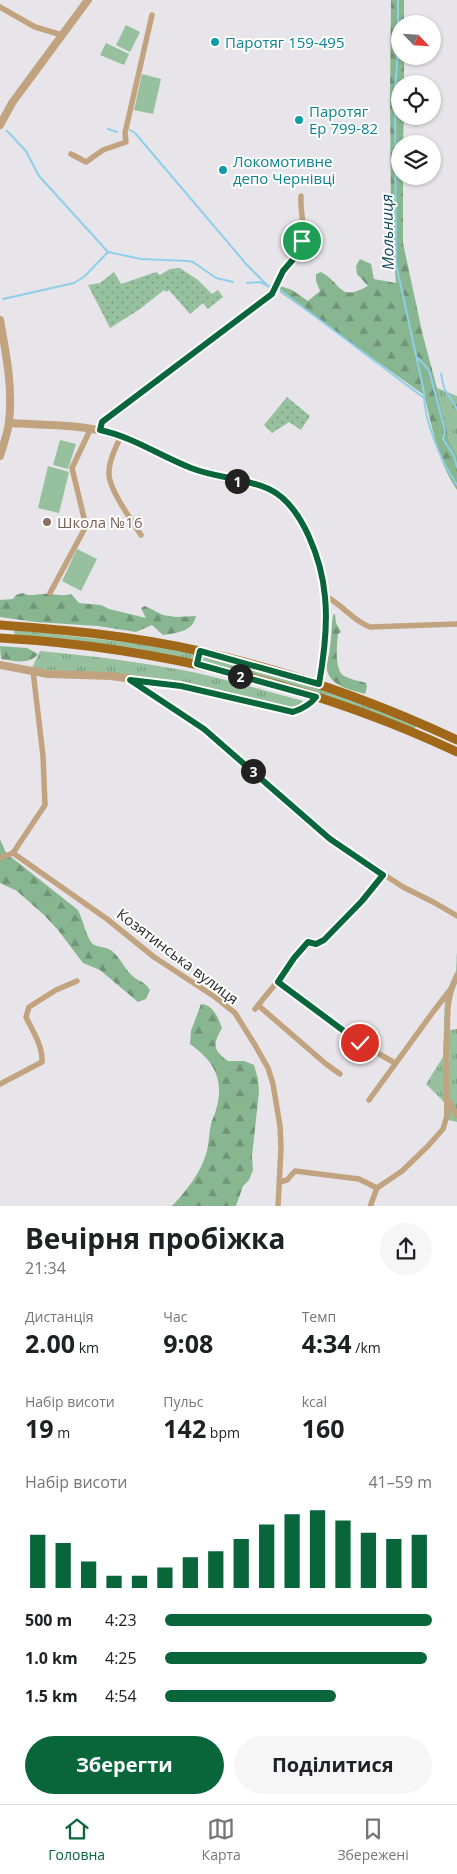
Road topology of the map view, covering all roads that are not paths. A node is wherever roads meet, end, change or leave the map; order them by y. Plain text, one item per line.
1 (88, 0) edge
2 (0, 7) edge
3 (152, 16) dead end
4 (62, 35) junction
5 (0, 125) edge
6 (71, 154) dead end
7 (301, 196) dead end
8 (0, 320) edge
9 (9, 423) junction
10 (91, 428) junction
11 (100, 430) junction
12 (121, 436) junction
13 (0, 456) edge
14 (141, 535) dead end
15 (50, 594) dead end
16 (325, 596) junction
17 (457, 624) edge
18 (4, 626) edge
19 (4, 638) edge
20 (200, 651) junction
21 (0, 664) edge
22 (197, 664) junction
23 (33, 671) junction
24 (130, 680) junction
25 (319, 684) junction
26 (316, 697) junction
27 (421, 723) junction
28 (416, 733) junction
29 (457, 740) edge
30 (457, 752) edge
31 (13, 853) junction
32 (0, 858) edge
33 (383, 875) junction
34 (457, 916) edge
35 (457, 975) edge
36 (77, 981) dead end
37 (278, 982) junction
38 (451, 989) junction
39 (395, 1063) junction
40 (340, 1074) dead end
41 (0, 1084) edge
42 (447, 1098) junction
43 (369, 1100) dead end
44 (457, 1116) edge
45 (280, 1182) junction
46 (377, 1188) junction
47 (278, 1206) edge
48 (370, 1206) edge

1 - 4 street
2 - 4 street
3 - 6 street
4 - 5 street
7 - 11 street
8 - 9 street
9 - 10 street
9 - 13 street
10 - 11 street
10 - 15 street
11 - 12 street
12 - 14 street
12 - 16 street
16 - 17 street
16 - 25 street
18 - 19 main road
18 - 20 main road
19 - 22 main road
20 - 22 main road
20 - 25 main road
21 - 23 street
22 - 26 main road
23 - 24 street
23 - 31 street
24 - 26 street
24 - 33 street
25 - 27 main road
26 - 28 main road
27 - 28 main road
27 - 29 main road
28 - 30 main road
31 - 32 street
31 - 45 street, Козятинська вулиця
33 - 34 street
33 - 37 street
35 - 38 street
36 - 41 street
37 - 39 street
37 - 40 street
38 - 39 street
38 - 42 street
39 - 43 street
42 - 44 street
42 - 46 street
45 - 46 street
45 - 47 street, Козятинська вулиця
46 - 48 street

